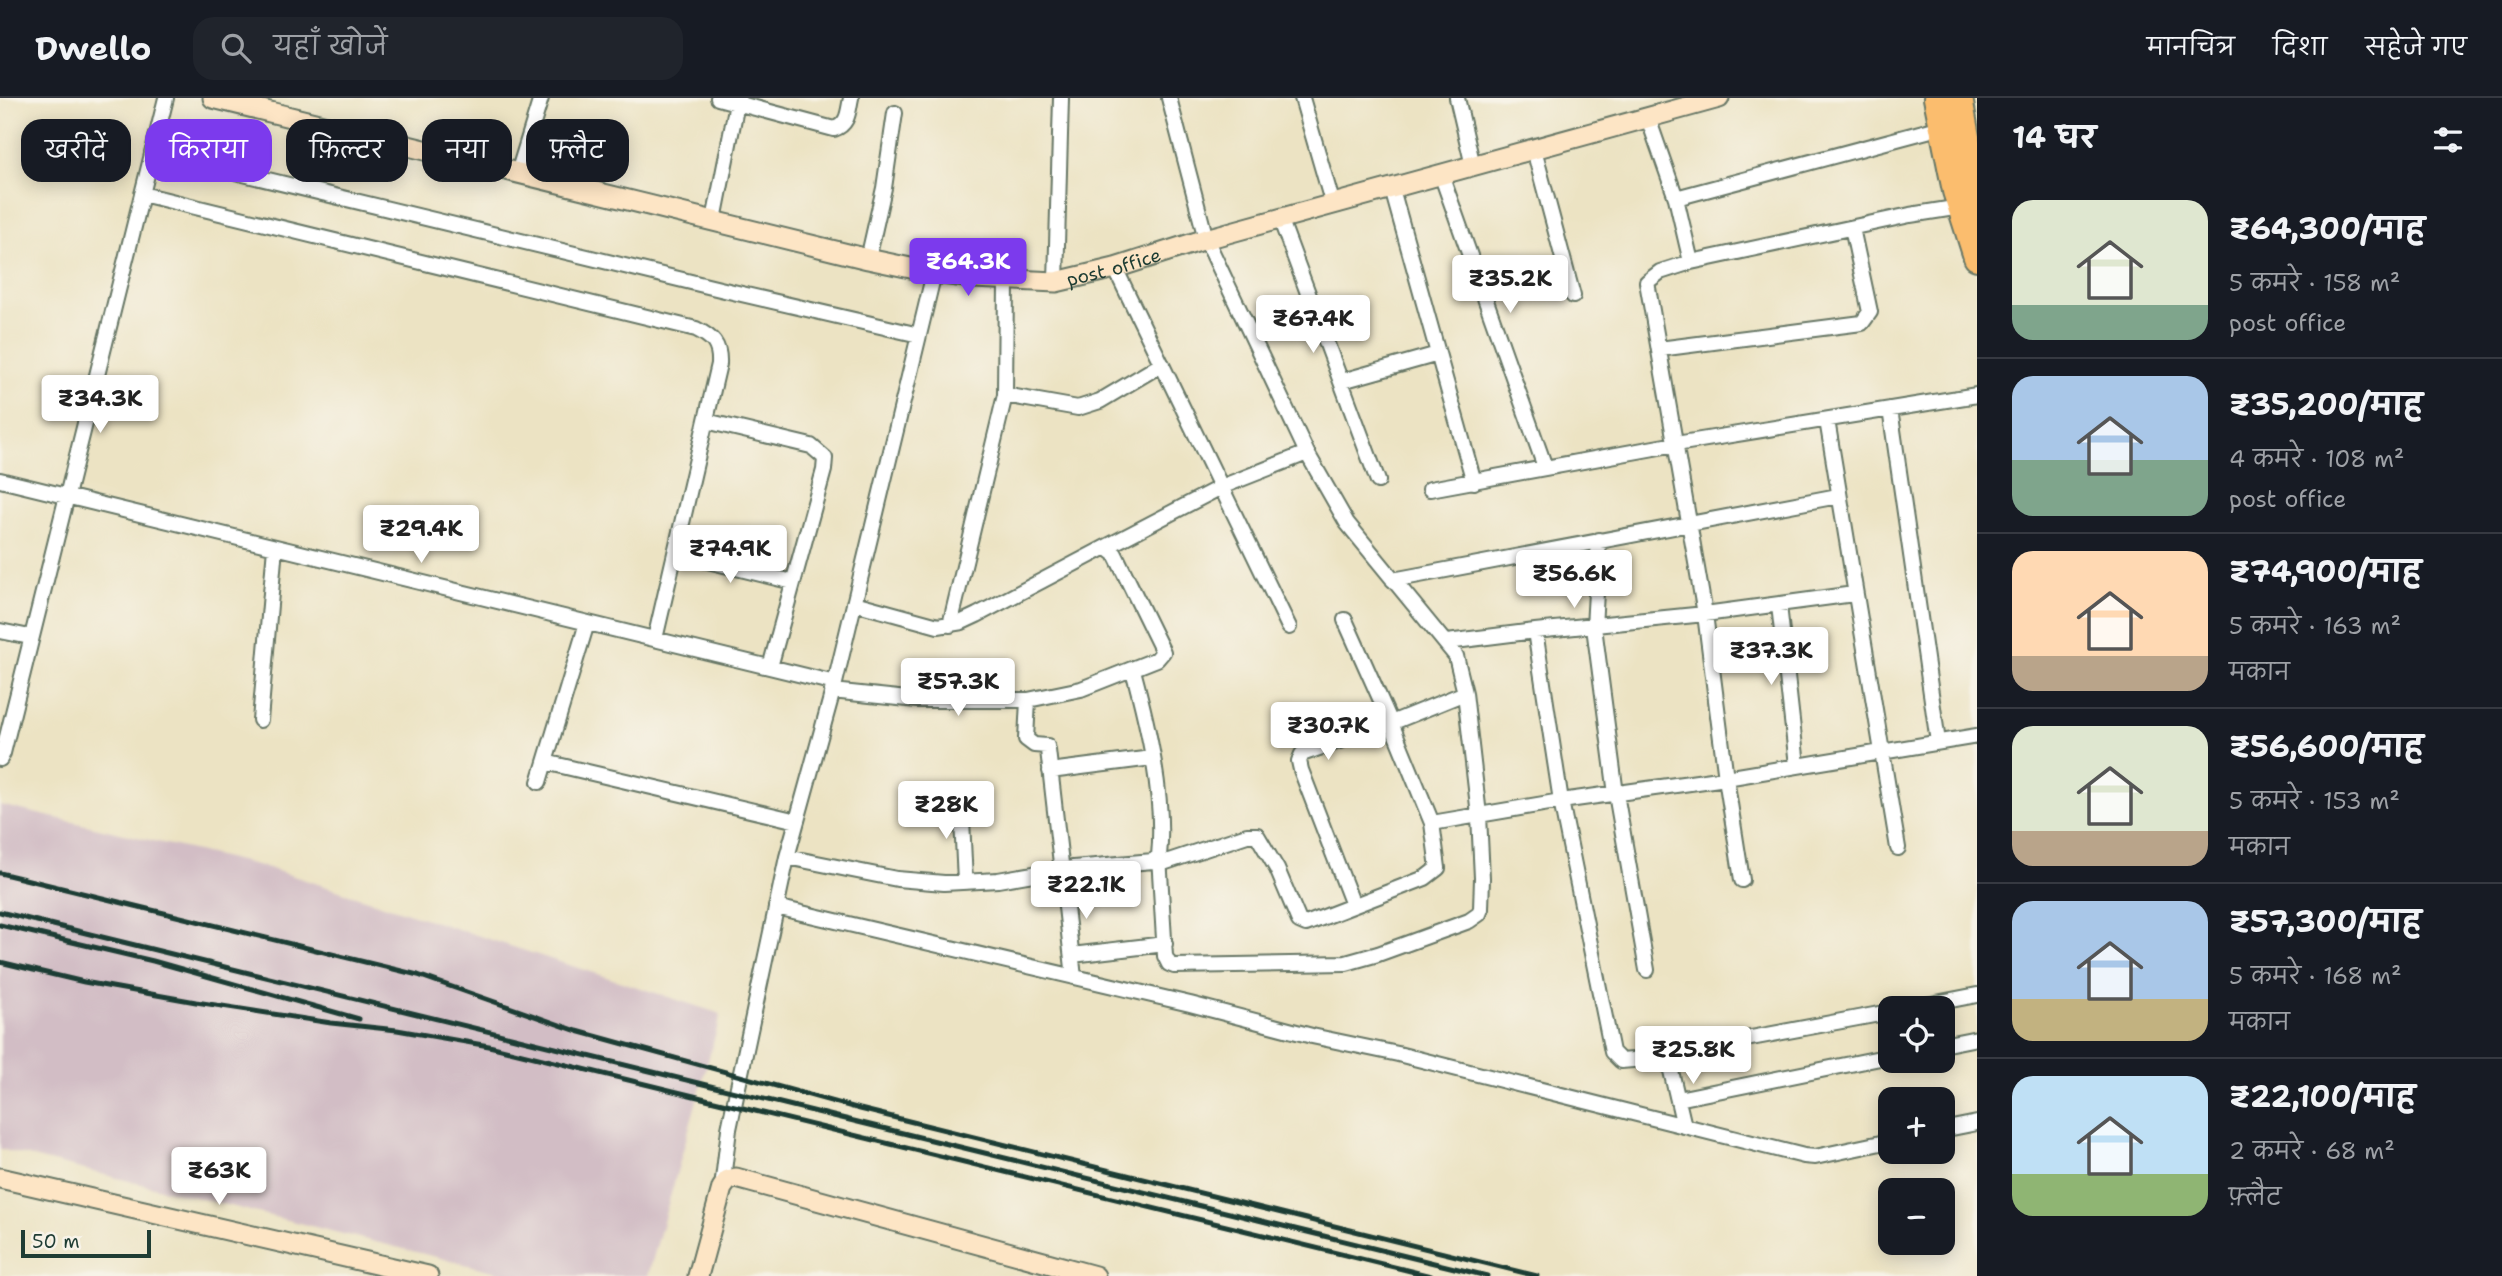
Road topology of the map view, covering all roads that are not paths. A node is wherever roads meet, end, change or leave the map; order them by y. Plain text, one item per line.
1 (166, 98) edge
2 (213, 98) edge
3 (541, 98) edge
4 (718, 98) edge
5 (851, 98) edge
6 (1061, 98) edge
7 (1169, 98) edge
8 (1302, 98) edge
9 (1457, 98) edge
10 (1719, 98) edge
11 (1937, 98) edge
12 (1959, 98) edge
13 (738, 100) edge
14 (260, 104) edge
15 (895, 113) dead end
16 (1648, 118) junction
17 (161, 119) edge
18 (1942, 127) junction
19 (1534, 150) junction
20 (1474, 166) junction
21 (518, 173) junction
22 (1441, 174) junction
23 (145, 181) edge
24 (272, 181) edge
25 (1392, 188) junction
26 (142, 194) junction
27 (1676, 198) junction
28 (1333, 205) junction
29 (1968, 206) junction
30 (1280, 218) junction
31 (715, 220) junction
32 (1852, 228) junction
33 (1206, 239) junction
34 (1976, 252) edge
35 (868, 259) junction
36 (1691, 262) junction
37 (1115, 268) junction
38 (934, 273) junction
39 (1006, 281) junction
40 (1056, 282) junction
41 (1573, 296) dead end
42 (919, 335) junction
43 (1659, 349) junction
44 (1438, 354) junction
45 (1162, 364) junction
46 (1342, 381) junction
47 (1005, 395) junction
48 (1977, 395) edge
49 (1890, 409) junction
50 (1827, 420) junction
51 (706, 421) junction
52 (1676, 444) junction
53 (1307, 453) junction
54 (1545, 467) junction
55 (0, 480) edge
56 (1378, 481) dead end
57 (1474, 482) junction
58 (1222, 487) junction
59 (1430, 489) dead end
60 (67, 496) junction
61 (1838, 496) junction
62 (1689, 524) junction
63 (1599, 540) junction
64 (275, 547) junction
65 (1106, 547) junction
66 (675, 553) junction
67 (1393, 580) junction
68 (793, 582) junction
69 (1854, 594) junction
70 (854, 603) junction
71 (1779, 605) junction
72 (1705, 614) junction
73 (1345, 620) dead end
74 (587, 622) junction
75 (950, 625) junction
76 (1594, 626) junction
77 (1289, 627) dead end
78 (0, 631) edge
79 (1535, 631) junction
80 (30, 638) junction
81 (655, 639) junction
82 (1447, 642) junction
83 (770, 667) junction
84 (1133, 670) junction
85 (833, 687) junction
86 (1465, 692) junction
87 (1028, 700) junction
88 (260, 720) dead end
89 (1391, 723) junction
90 (1977, 736) edge
91 (1938, 742) junction
92 (1880, 751) junction
93 (1152, 758) junction
94 (0, 759) edge
95 (545, 762) junction
96 (1797, 765) junction
97 (1050, 771) junction
98 (1726, 778) junction
99 (539, 782) dead end
100 (1616, 794) junction
101 (961, 798) dead end
102 (1561, 801) junction
103 (1479, 815) junction
104 (796, 821) junction
105 (1432, 822) junction
106 (1898, 848) dead end
107 (787, 858) junction
108 (1160, 860) junction
109 (1062, 869) junction
110 (1742, 880) dead end
111 (965, 883) junction
112 (1353, 905) junction
113 (776, 907) junction
114 (1165, 944) junction
115 (1072, 955) junction
116 (1647, 970) dead end
117 (1074, 977) junction
118 (1977, 995) edge
119 (1955, 999) edge
120 (1878, 1014) edge
121 (1977, 1038) edge
122 (1955, 1042) edge
123 (1667, 1054) junction
124 (1878, 1058) edge
125 (1678, 1099) junction
126 (1977, 1123) edge
127 (1684, 1126) junction
128 (1955, 1127) edge
129 (1878, 1144) edge
130 (0, 1178) edge
131 (722, 1188) junction
132 (428, 1276) edge
133 (698, 1276) edge
134 (1095, 1276) edge

1 - 17 street
2 - 14 street, post office
3 - 21 street
4 - 13 street
5 - 13 street
6 - 40 street
7 - 33 street
8 - 28 street
9 - 20 street
10 - 16 street, post office
11 - 18 highway
12 - 29 highway
13 - 31 street
14 - 21 street, post office
15 - 35 street
16 - 19 street, post office
16 - 27 street
18 - 27 street
18 - 29 highway
19 - 20 street, post office
19 - 41 street
20 - 22 street, post office
21 - 31 street, post office
22 - 25 street, post office
22 - 54 street
23 - 26 street
24 - 42 street
25 - 28 street, post office
25 - 44 street
26 - 51 street
26 - 60 street
27 - 36 street
28 - 30 street, post office
29 - 32 street
29 - 34 highway
30 - 33 street, post office
30 - 46 street
31 - 35 street, post office
32 - 36 street
32 - 43 street
33 - 37 street, post office
33 - 53 street
35 - 38 street, post office
36 - 43 street
37 - 40 street, post office
37 - 45 street
38 - 39 street, post office
38 - 42 street
39 - 40 street, post office
39 - 47 street
42 - 70 street
43 - 52 street
44 - 46 street
44 - 57 street
45 - 47 street
45 - 58 street
46 - 56 street
47 - 75 street
48 - 49 street
49 - 50 street
49 - 91 street
50 - 52 street
50 - 61 street
51 - 66 street
51 - 68 street
52 - 54 street
52 - 62 street
53 - 58 street
53 - 67 street
54 - 57 street
55 - 60 street
57 - 59 street
58 - 65 street
58 - 77 street
60 - 64 street
60 - 80 street
61 - 62 street
61 - 69 street
62 - 63 street
62 - 72 street
63 - 67 street
63 - 76 street
64 - 74 street
64 - 88 street
65 - 75 street
65 - 84 street
66 - 68 street
66 - 81 street
67 - 82 street
68 - 83 street
69 - 71 street
69 - 92 street
70 - 75 street
70 - 85 street
71 - 72 street
71 - 96 street
72 - 76 street
72 - 98 street
73 - 89 street
74 - 81 street
74 - 95 street
76 - 79 street
76 - 100 street
78 - 80 street
79 - 82 street
79 - 102 street
80 - 94 street
81 - 83 street
82 - 86 street
83 - 85 street
84 - 87 street
84 - 93 street
85 - 87 street
85 - 104 street
86 - 89 street
86 - 103 street
87 - 97 street
89 - 105 street
89 - 112 street
90 - 91 street
91 - 92 street
92 - 96 street
92 - 106 street
93 - 97 street
93 - 108 street
95 - 99 street
95 - 104 street
96 - 98 street
97 - 109 street
98 - 100 street
98 - 110 street
100 - 102 street
100 - 116 street
101 - 111 street
102 - 103 street
102 - 123 street
103 - 105 street
103 - 114 street
104 - 107 street
105 - 112 street
107 - 111 street
107 - 113 street
108 - 109 street
108 - 112 street
108 - 114 street
109 - 111 street
109 - 115 street
113 - 117 street
113 - 131 street
114 - 115 street
115 - 117 street
117 - 127 street
118 - 119 street
120 - 123 street
121 - 122 street
123 - 125 street
124 - 125 street
125 - 127 street
126 - 128 street
127 - 129 street
130 - 132 street
131 - 133 street
131 - 134 street

